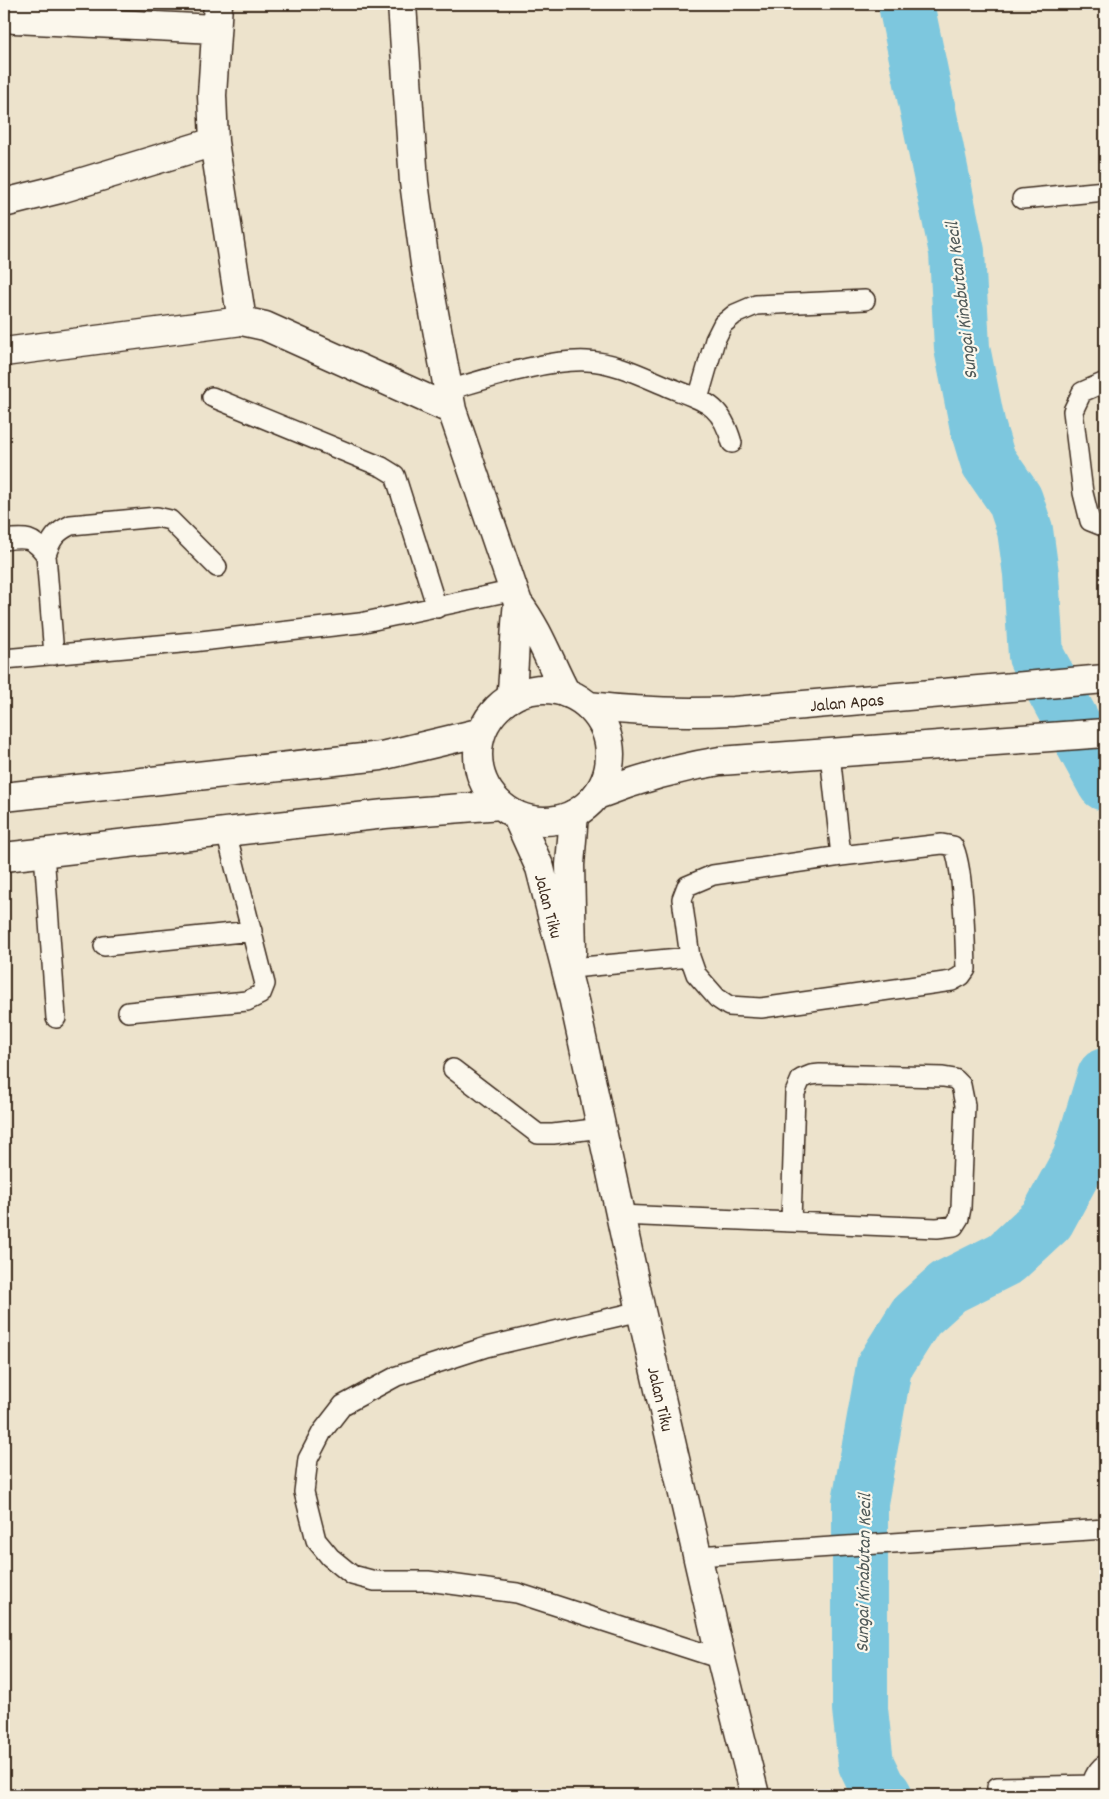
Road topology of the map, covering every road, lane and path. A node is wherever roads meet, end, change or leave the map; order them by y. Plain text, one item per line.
1 (402, 4) edge
2 (216, 16) edge
3 (15, 19) dead end
4 (214, 142) junction
5 (1105, 190) edge
6 (1022, 198) dead end
7 (4, 202) edge
8 (865, 300) dead end
9 (242, 321) junction
10 (4, 352) edge
11 (1105, 382) edge
12 (212, 398) dead end
13 (698, 399) junction
14 (450, 400) junction
15 (732, 443) dead end
16 (1105, 527) edge
17 (4, 540) edge
18 (46, 555) junction
19 (217, 567) dead end
20 (517, 597) junction
21 (437, 608) junction
22 (54, 655) junction
23 (4, 659) edge
24 (1102, 680) edge
25 (510, 698) junction
26 (577, 699) junction
27 (482, 732) junction
28 (1105, 733) edge
29 (830, 754) junction
30 (597, 795) junction
31 (4, 797) edge
32 (508, 810) junction
33 (574, 814) junction
34 (226, 832) junction
35 (44, 853) junction
36 (841, 856) junction
37 (4, 857) edge
38 (252, 931) junction
39 (104, 946) dead end
40 (690, 957) junction
41 (572, 968) junction
42 (574, 1001) junction
43 (128, 1012) dead end
44 (56, 1018) dead end
45 (453, 1069) dead end
46 (601, 1128) junction
47 (619, 1215) junction
48 (791, 1222) junction
49 (641, 1310) junction
50 (1105, 1530) edge
51 (697, 1556) junction
52 (720, 1660) junction
53 (1100, 1784) edge
54 (997, 1787) dead end
55 (756, 1795) edge

1 - 14 main road
2 - 3 main road
2 - 4 main road
4 - 7 main road
4 - 9 main road
5 - 6 lane
8 - 13 lane
9 - 10 main road
9 - 14 main road
11 - 16 lane
12 - 21 lane
13 - 14 lane
13 - 15 lane
14 - 20 main road
17 - 18 lane
18 - 19 lane
18 - 22 lane
20 - 21 lane
20 - 25 main road
20 - 26 main road
21 - 22 lane
22 - 23 lane
24 - 26 main road, Jalan Apas
25 - 26 main road
25 - 27 main road
26 - 30 main road
27 - 31 main road
27 - 32 main road
28 - 29 main road
29 - 30 main road
29 - 36 lane
30 - 33 main road
32 - 33 main road
32 - 34 main road
32 - 42 main road, Jalan Tiku
33 - 41 main road, Jalan Tiku
34 - 35 main road
34 - 38 lane
35 - 37 main road
35 - 44 lane
36 - 40 lane
36 - 40 lane
38 - 39 lane
38 - 43 lane
40 - 41 lane
41 - 42 main road, Jalan Tiku
42 - 46 main road, Jalan Tiku
45 - 46 lane
46 - 47 main road, Jalan Tiku
47 - 48 lane
47 - 49 main road, Jalan Tiku
48 - 48 lane
49 - 51 main road, Jalan Tiku
49 - 52 lane
50 - 51 lane
51 - 52 main road, Jalan Tiku
52 - 55 main road, Jalan Tiku
53 - 54 lane

